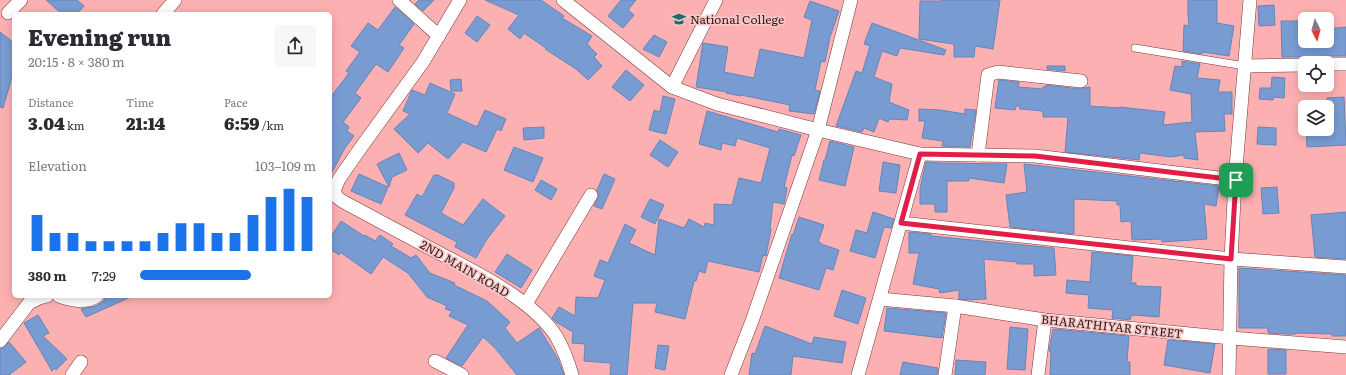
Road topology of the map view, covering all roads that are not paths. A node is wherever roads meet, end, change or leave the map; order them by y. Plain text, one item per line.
1 (21, 0) edge
2 (175, 0) edge
3 (399, 0) edge
4 (460, 0) edge
5 (563, 0) edge
6 (716, 0) edge
7 (851, 0) edge
8 (1250, 0) edge
9 (7, 12) edge
10 (165, 12) edge
11 (439, 36) junction
12 (1134, 48) dead end
13 (1334, 64) edge
14 (1346, 64) edge
15 (1298, 65) edge
16 (1245, 66) junction
17 (1081, 81) dead end
18 (672, 87) junction
19 (818, 130) junction
20 (920, 154) junction
21 (978, 155) junction
22 (1236, 180) junction
23 (332, 190) edge
24 (591, 195) dead end
25 (901, 223) junction
26 (1231, 259) junction
27 (1346, 267) edge
28 (40, 298) edge
29 (65, 298) edge
30 (94, 298) edge
31 (880, 299) junction
32 (526, 304) junction
33 (955, 306) junction
34 (1045, 320) junction
35 (1230, 338) junction
36 (0, 341) edge
37 (1346, 347) edge
38 (434, 361) dead end
39 (81, 362) dead end
40 (72, 375) edge
41 (462, 375) edge
42 (572, 375) edge
43 (731, 375) edge
44 (858, 375) edge
45 (945, 375) edge
46 (1038, 375) edge
47 (1230, 375) edge

1 - 9 street
2 - 10 street
3 - 11 street
4 - 11 street
5 - 18 street
6 - 18 street
7 - 19 street
8 - 16 street
11 - 23 street
12 - 16 lane
13 - 14 street
15 - 16 street
16 - 22 street
17 - 21 street
18 - 19 street
19 - 20 street
19 - 43 street
20 - 21 street
20 - 25 street
21 - 22 street
22 - 26 street
23 - 32 street, 2ND MAIN ROAD
24 - 32 street
25 - 26 street
25 - 31 street
26 - 27 street
26 - 35 street
28 - 36 street
29 - 30 street
31 - 33 street, BHARATHIYAR STREET
31 - 44 street
32 - 42 street, 2ND MAIN ROAD
33 - 34 street, BHARATHIYAR STREET
33 - 45 street
34 - 35 street, BHARATHIYAR STREET
34 - 46 street
35 - 37 street, BHARATHIYAR STREET
35 - 47 street
38 - 41 street
39 - 40 street

